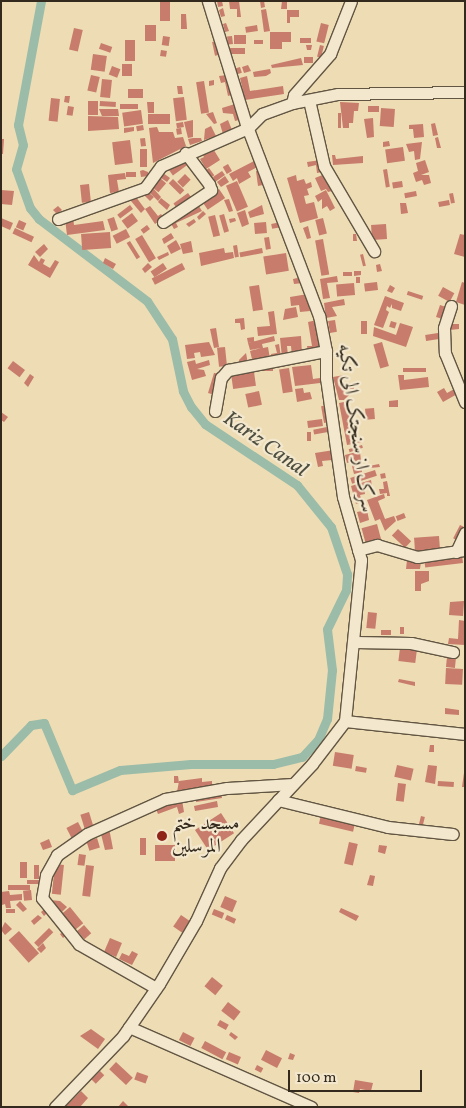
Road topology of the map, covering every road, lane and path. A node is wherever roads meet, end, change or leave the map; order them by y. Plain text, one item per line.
1 (208, 1) edge
2 (351, 1) edge
3 (465, 92) edge
4 (309, 100) junction
5 (292, 103) junction
6 (248, 128) junction
7 (186, 153) junction
8 (58, 219) dead end
9 (163, 222) dead end
10 (374, 251) dead end
11 (451, 306) dead end
12 (326, 351) junction
13 (465, 402) edge
14 (215, 411) dead end
15 (465, 534) edge
16 (358, 550) junction
17 (460, 551) edge
18 (355, 642) junction
19 (453, 652) dead end
20 (345, 721) junction
21 (465, 734) edge
22 (293, 784) junction
23 (278, 800) junction
24 (453, 834) dead end
25 (156, 988) junction
26 (128, 1027) junction
27 (55, 1107) edge
28 (311, 1107) edge

1 - 6 street, سرک از سنجتک الی تکیه
2 - 5 street
3 - 4 street
4 - 5 street
4 - 10 street
5 - 6 street
6 - 7 street
6 - 12 street, سرک از سنجتک الی تکیه
7 - 8 street
7 - 9 street
11 - 13 street
12 - 14 street
12 - 16 street, سرک از سنجتک الی تکیه
15 - 17 street
16 - 17 street
16 - 18 street, سرک از سنجتک الی تکیه
18 - 19 street
18 - 20 street, سرک از سنجتک الی تکیه
20 - 21 street
20 - 22 street
22 - 23 street
22 - 25 street
23 - 24 street
23 - 25 street
25 - 26 street
26 - 27 street
26 - 28 street

